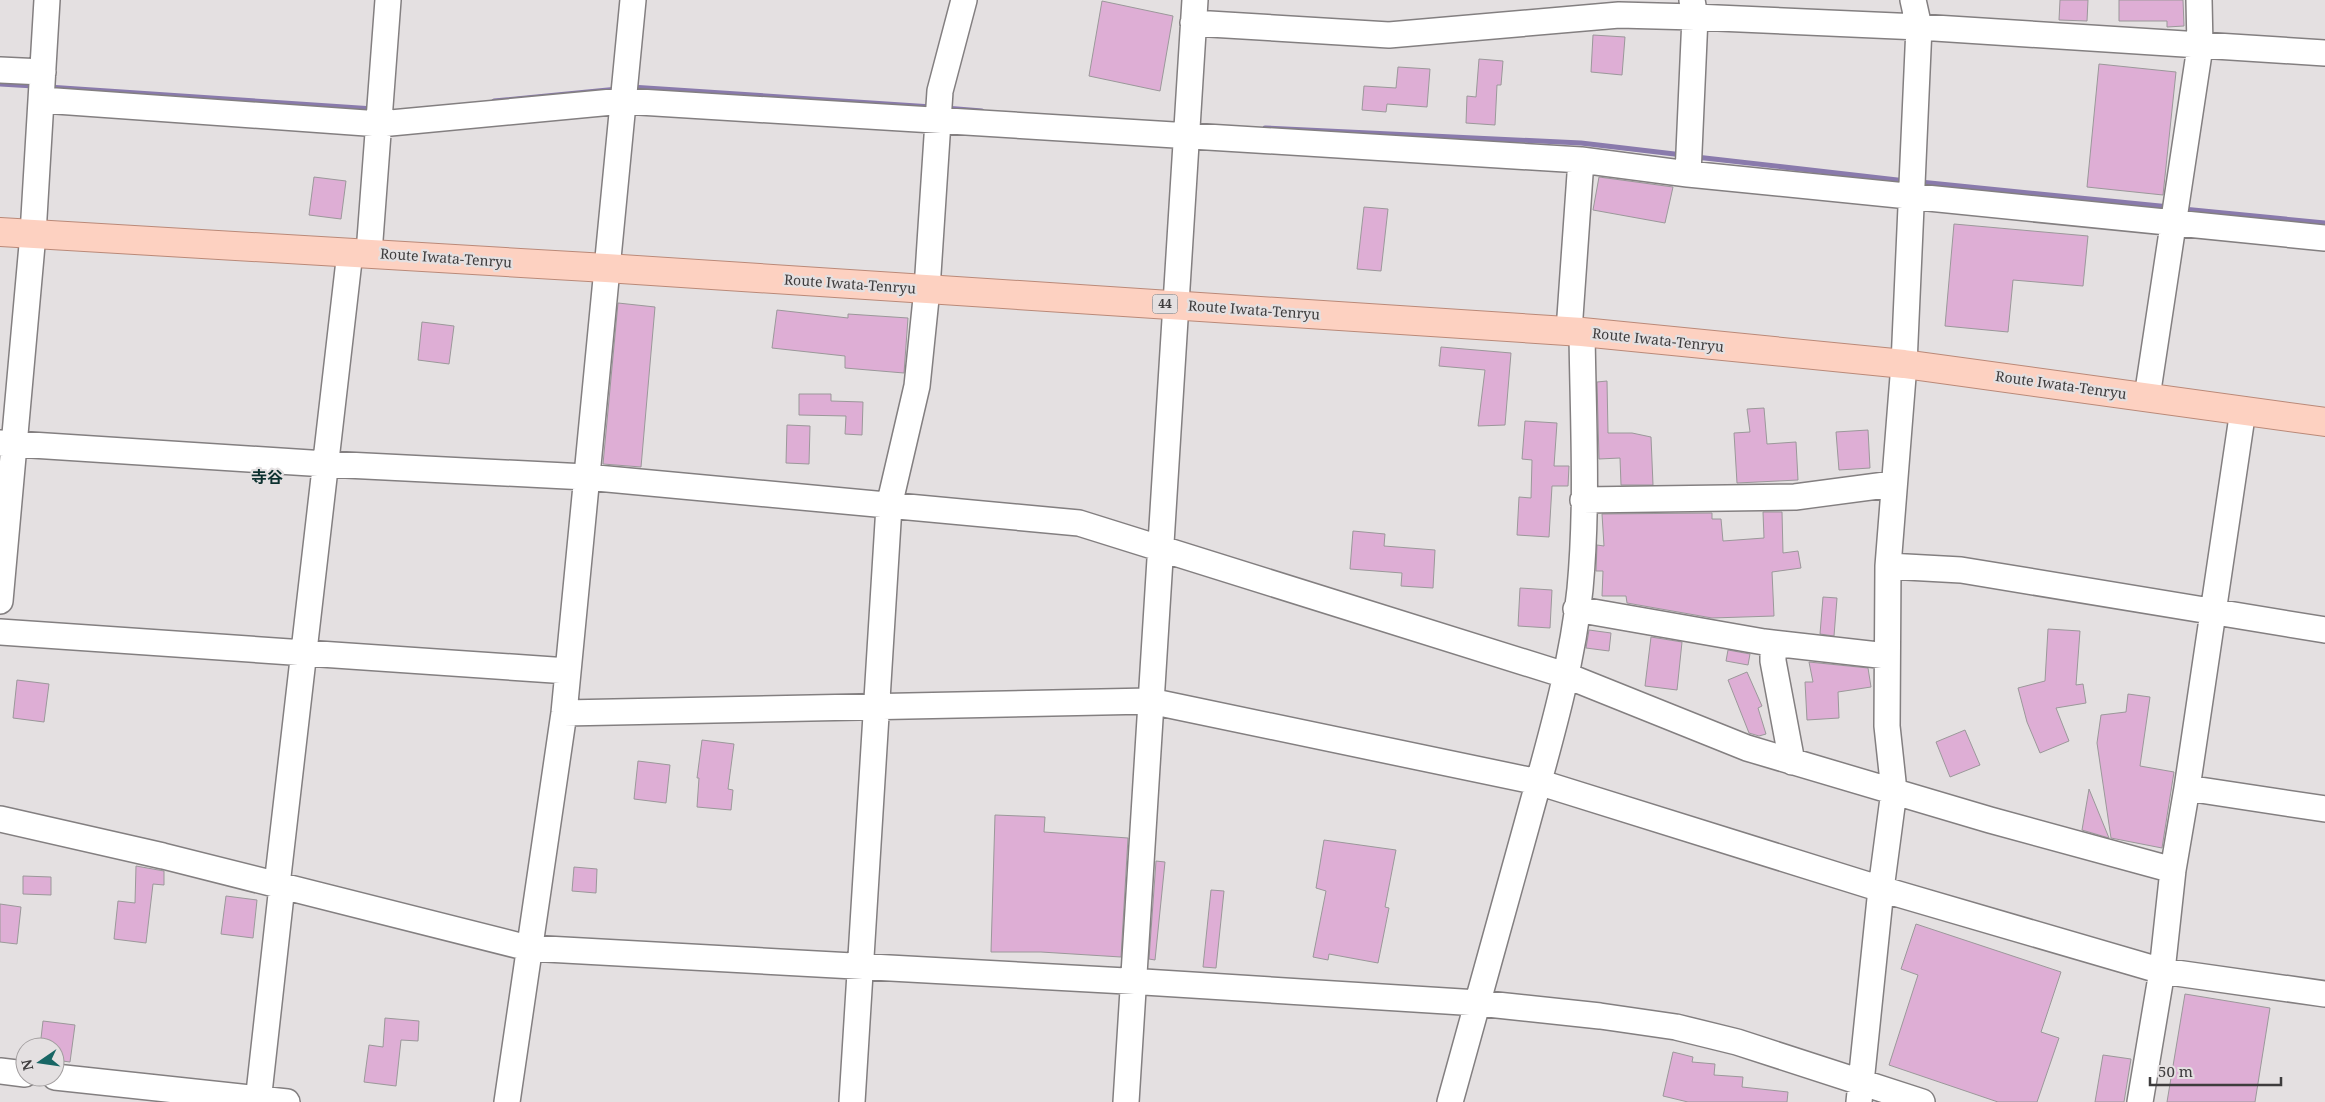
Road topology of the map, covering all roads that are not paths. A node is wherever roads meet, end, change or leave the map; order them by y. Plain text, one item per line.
1 (47, 0) edge
2 (388, 0) edge
3 (633, 0) edge
4 (964, 0) edge
5 (1913, 0) edge
6 (2199, 0) edge
7 (1693, 8) edge
8 (1194, 12) edge
9 (1919, 27) junction
10 (2200, 46) junction
11 (2325, 53) edge
12 (0, 70) edge
13 (43, 72) junction
14 (42, 100) junction
15 (623, 101) junction
16 (938, 121) junction
17 (380, 124) junction
18 (1185, 136) junction
19 (1581, 160) junction
20 (1688, 174) junction
21 (1910, 196) junction
22 (2173, 223) junction
23 (0, 232) edge
24 (33, 234) junction
25 (2325, 238) edge
26 (360, 253) junction
27 (606, 268) junction
28 (927, 289) junction
29 (1175, 304) junction
30 (1575, 332) junction
31 (1904, 364) junction
32 (2147, 396) junction
33 (2242, 410) junction
34 (2325, 422) edge
35 (8, 443) edge
36 (326, 464) junction
37 (586, 477) junction
38 (1893, 484) junction
39 (1583, 500) junction
40 (889, 506) junction
41 (1160, 547) junction
42 (1888, 566) junction
43 (0, 601) edge
44 (1576, 609) junction
45 (2212, 612) junction
46 (2325, 630) edge
47 (0, 632) edge
48 (1773, 643) junction
49 (304, 652) junction
50 (1887, 656) junction
51 (568, 671) junction
52 (1565, 675) junction
53 (1150, 701) junction
54 (875, 708) junction
55 (564, 713) junction
56 (1792, 762) junction
57 (1538, 782) junction
58 (2187, 788) junction
59 (1894, 790) junction
60 (2325, 809) edge
61 (0, 819) edge
62 (2173, 870) junction
63 (279, 886) junction
64 (1881, 889) junction
65 (528, 948) junction
66 (860, 966) junction
67 (2162, 970) junction
68 (1133, 982) junction
69 (2325, 994) edge
70 (1478, 1003) junction
71 (0, 1071) edge
72 (15, 1073) edge
73 (65, 1078) edge
74 (1860, 1091) edge
75 (258, 1100) edge
76 (287, 1102) edge
77 (507, 1102) edge
78 (852, 1102) edge
79 (1126, 1102) edge
80 (1450, 1102) edge
81 (1922, 1102) edge
82 (2140, 1102) edge

1 - 13 street
2 - 17 street
3 - 15 street
4 - 16 street
5 - 9 street
6 - 10 street
7 - 8 street
7 - 9 street
7 - 20 street
8 - 18 street
9 - 10 street
9 - 21 street
10 - 11 street
10 - 22 street
12 - 13 street
13 - 14 street
14 - 17 street
14 - 24 street
15 - 16 street
15 - 17 street
15 - 27 street
16 - 18 street
16 - 28 street
17 - 26 street
18 - 19 street
18 - 29 street
19 - 20 street
19 - 30 street
20 - 21 street
21 - 22 street
21 - 31 street
22 - 25 street
22 - 32 street
23 - 24 main road, Route Iwata-Tenryu / 44
24 - 26 main road, Route Iwata-Tenryu / 44
24 - 35 street
26 - 27 main road, Route Iwata-Tenryu / 44
26 - 36 street
27 - 28 main road, Route Iwata-Tenryu / 44
27 - 37 street
28 - 29 main road, Route Iwata-Tenryu / 44
28 - 40 street
29 - 30 main road, Route Iwata-Tenryu / 44
29 - 41 street
30 - 31 main road, Route Iwata-Tenryu / 44
30 - 39 street
31 - 32 main road, Route Iwata-Tenryu / 44
31 - 38 street
32 - 33 main road, Route Iwata-Tenryu / 44
33 - 34 main road, Route Iwata-Tenryu / 44
33 - 45 street
35 - 36 street
35 - 43 street
36 - 37 street
36 - 49 street
37 - 40 street
37 - 51 street
38 - 39 street
38 - 42 street
39 - 44 street
40 - 41 street
40 - 54 street
41 - 52 street
41 - 53 street
42 - 45 street
42 - 50 street
44 - 48 street
44 - 52 street
45 - 46 street
45 - 58 street
47 - 49 street
48 - 50 street
48 - 56 street
49 - 51 street
49 - 63 street
50 - 59 street
51 - 55 street
52 - 56 street
52 - 57 street
53 - 54 street
53 - 57 street
53 - 68 street
54 - 55 street
54 - 66 street
55 - 65 street
56 - 59 street
57 - 64 street
57 - 70 street
58 - 60 street
58 - 62 street
59 - 62 street
59 - 64 street
61 - 63 street
62 - 67 street
63 - 65 street
63 - 75 street
64 - 67 street
64 - 74 street
65 - 66 street
65 - 77 street
66 - 68 street
66 - 78 street
67 - 69 street
67 - 82 street
68 - 70 street
68 - 79 street
70 - 74 street
70 - 80 street
71 - 72 street
73 - 75 street
74 - 81 street
75 - 76 street

